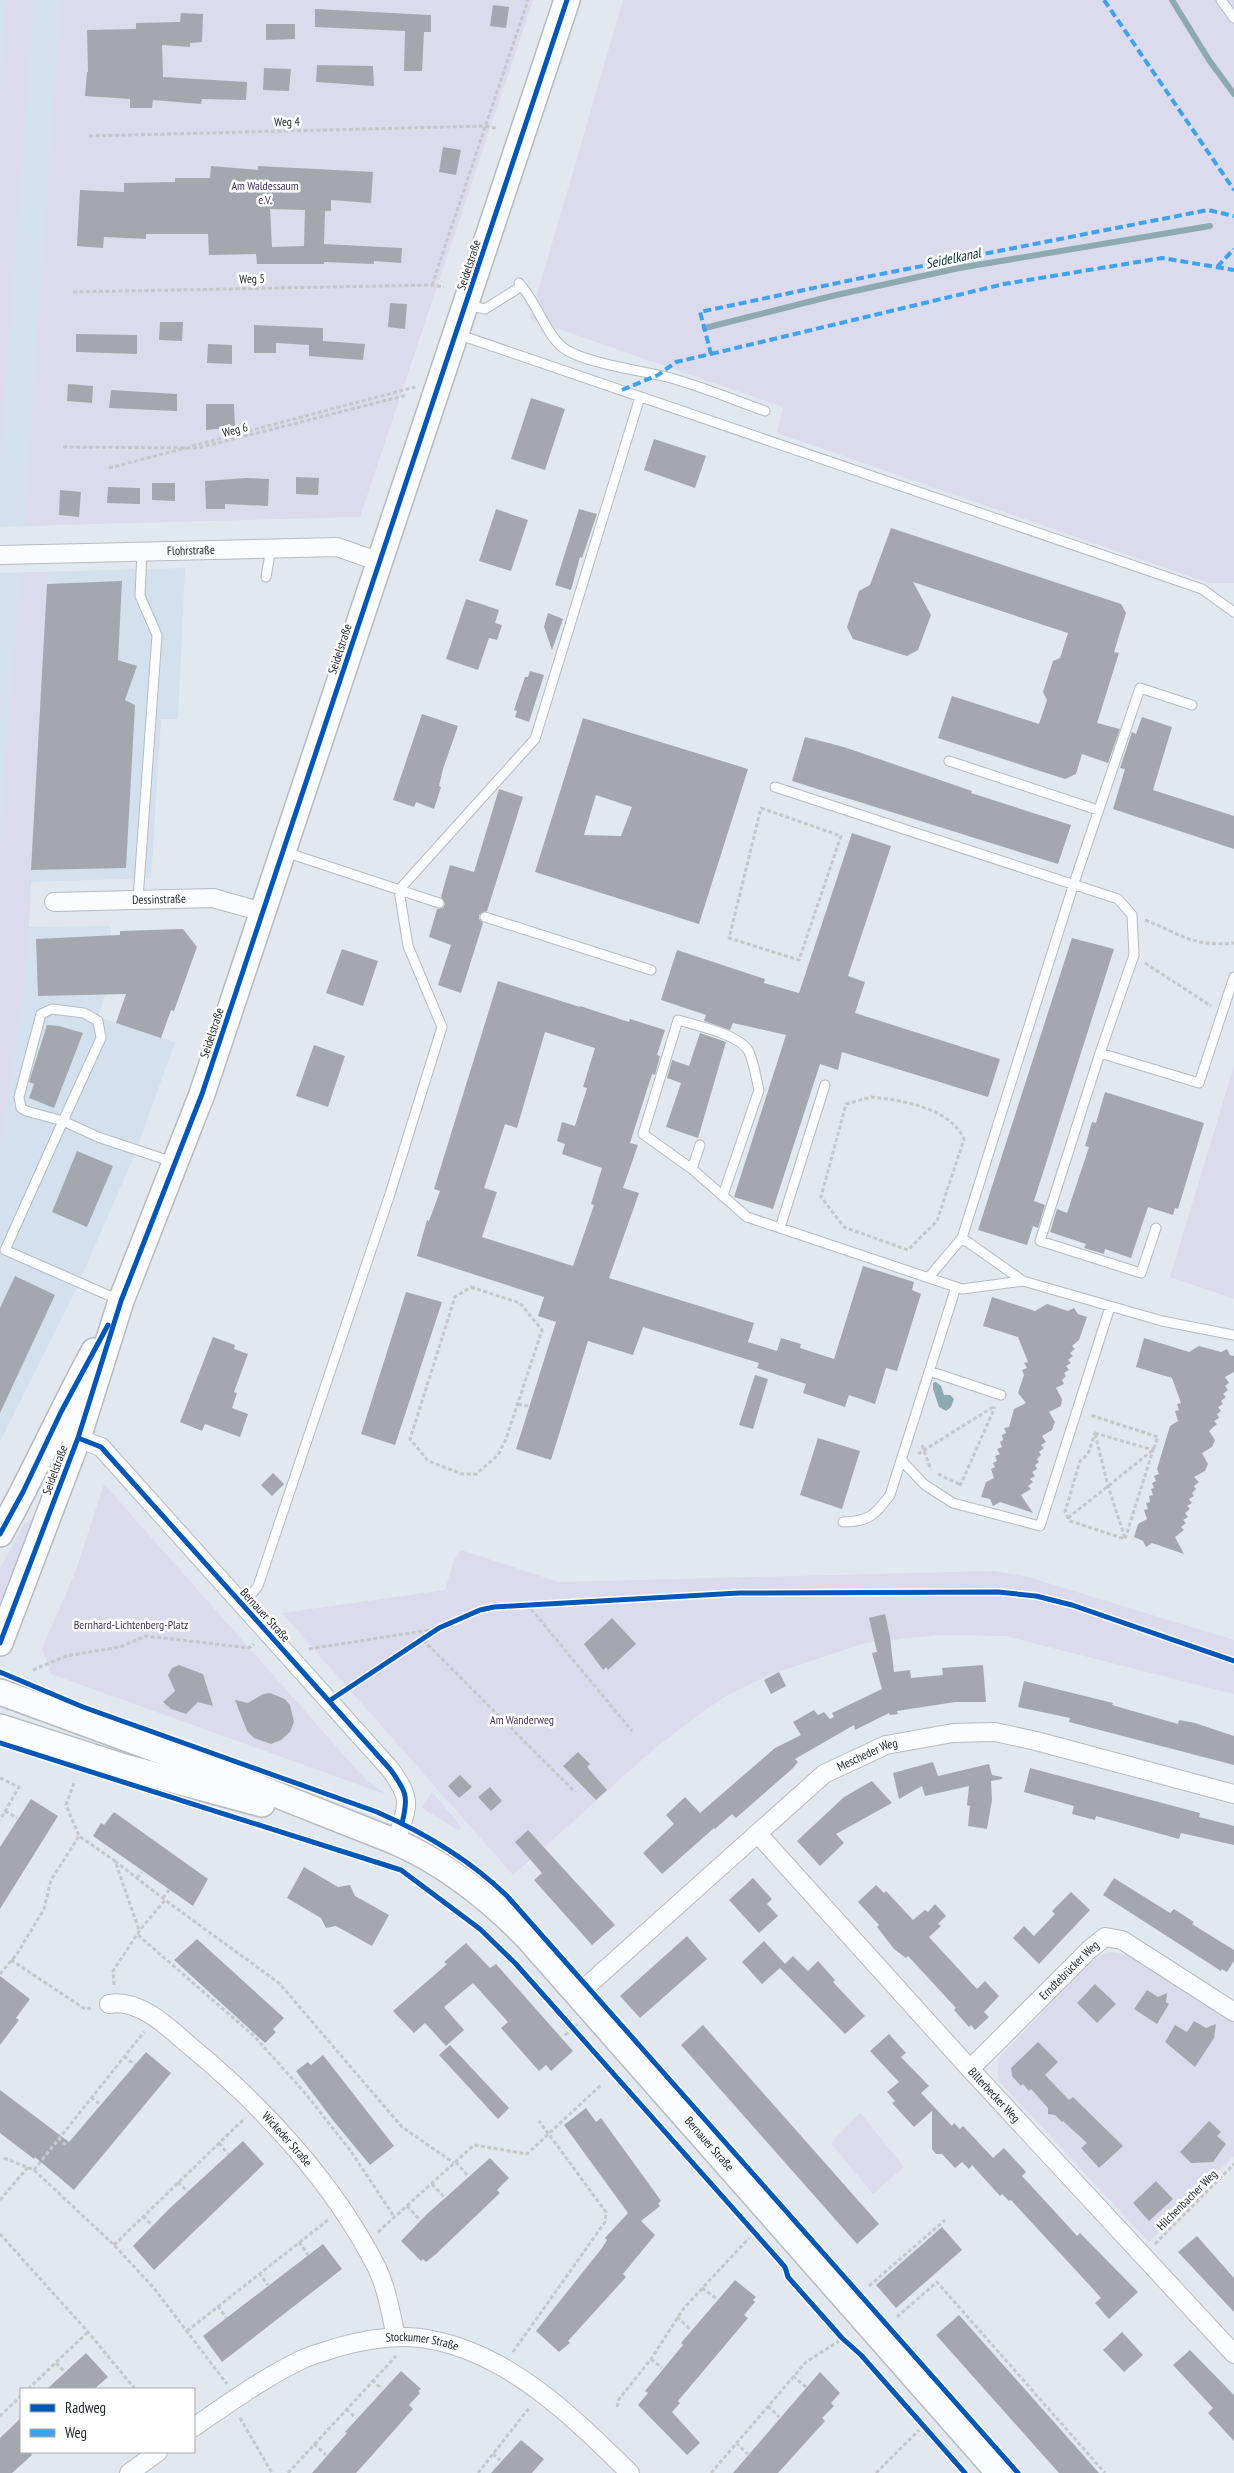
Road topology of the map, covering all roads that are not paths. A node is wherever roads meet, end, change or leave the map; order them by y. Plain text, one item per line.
1 (567, 0) edge
2 (1221, 0) edge
3 (1234, 18) edge
4 (466, 305) junction
5 (456, 333) junction
6 (640, 397) junction
7 (765, 411) dead end
8 (271, 548) junction
9 (142, 551) junction
10 (0, 555) edge
11 (380, 562) junction
12 (266, 577) dead end
13 (1234, 612) edge
14 (1192, 705) dead end
15 (950, 760) dead end
16 (775, 787) dead end
17 (1098, 810) junction
18 (283, 851) junction
19 (1074, 883) junction
20 (399, 890) junction
21 (138, 900) junction
22 (54, 902) dead end
23 (439, 903) dead end
24 (262, 912) junction
25 (484, 917) dead end
26 (651, 970) dead end
27 (1234, 978) edge
28 (1100, 1053) junction
29 (825, 1085) dead end
30 (63, 1121) junction
31 (700, 1145) dead end
32 (176, 1163) junction
33 (692, 1169) junction
34 (723, 1196) junction
35 (780, 1228) junction
36 (1156, 1228) dead end
37 (962, 1238) junction
38 (929, 1277) junction
39 (1023, 1281) junction
40 (956, 1287) junction
41 (122, 1301) junction
42 (1110, 1307) junction
43 (1234, 1335) edge
44 (929, 1371) junction
45 (1001, 1395) road end
46 (53, 1428) junction
47 (78, 1438) junction
48 (902, 1461) junction
49 (843, 1522) dead end
50 (0, 1534) edge
51 (243, 1605) junction
52 (0, 1643) edge
53 (0, 1692) edge
54 (0, 1726) edge
55 (1234, 1794) edge
56 (758, 1834) junction
57 (390, 1840) junction
58 (577, 1995) junction
59 (112, 2003) road end
60 (1234, 2012) edge
61 (970, 2069) junction
62 (396, 2337) junction
63 (1234, 2354) edge
64 (195, 2426) edge
65 (157, 2453) edge
66 (130, 2473) edge
67 (630, 2473) edge
68 (1000, 2473) edge

1 - 4 main road, Seidelstraße
2 - 3 lane
4 - 5 main road, Seidelstraße
4 - 7 lane
5 - 6 lane
5 - 11 main road, Seidelstraße
6 - 13 lane
6 - 20 lane
8 - 9 street, Flohrstraße
8 - 11 street, Flohrstraße
8 - 12 lane
9 - 10 street, Flohrstraße
9 - 21 lane
11 - 18 main road, Seidelstraße
14 - 17 lane
15 - 17 lane
16 - 19 lane
17 - 19 lane
18 - 20 lane
18 - 24 main road, Seidelstraße
19 - 28 lane
19 - 37 lane
20 - 23 lane
20 - 51 lane
21 - 22 street, Dessinstraße
21 - 24 street, Dessinstraße
24 - 32 main road, Seidelstraße
25 - 26 lane
27 - 28 lane
28 - 36 lane
29 - 35 lane
30 - 30 lane
30 - 32 lane
30 - 41 lane
31 - 33 lane
32 - 41 main road, Seidelstraße
33 - 34 lane
33 - 34 lane
34 - 35 lane
35 - 38 lane
37 - 38 lane
37 - 39 lane
38 - 40 lane
39 - 40 lane
39 - 42 lane
40 - 44 lane
41 - 46 main road, Seidelstraße
41 - 47 main road, Seidelstraße
42 - 43 lane
42 - 48 lane
44 - 45 lane
44 - 48 lane
46 - 47 street, Bernauer Straße
46 - 50 main road, Seidelstraße
47 - 51 street, Bernauer Straße
47 - 52 main road, Seidelstraße
48 - 49 lane
51 - 57 street, Bernauer Straße
53 - 57 main road, Bernauer Straße
54 - 57 main road, Bernauer Straße
55 - 56 street, Mescheder Weg
56 - 58 street, Mescheder Weg
56 - 61 street, Billerbecker Weg
57 - 58 main road, Bernauer Straße
58 - 68 main road, Bernauer Straße
59 - 62 street, Wickeder Straße
60 - 61 street, Erndtebrücker Weg
61 - 63 street, Billerbecker Weg
62 - 64 street, Stockumer Straße
62 - 67 street, Stockumer Straße
65 - 66 street

